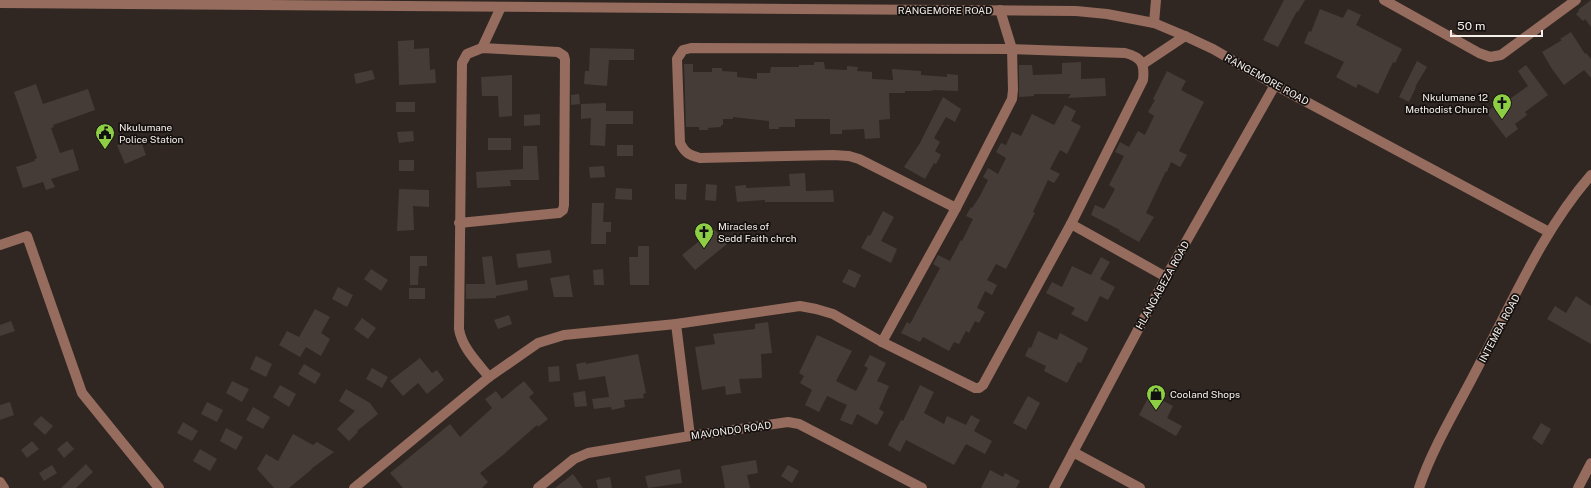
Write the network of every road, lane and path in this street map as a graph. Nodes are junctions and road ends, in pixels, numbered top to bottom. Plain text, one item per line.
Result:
1 (1156, 0) edge
2 (1384, 0) edge
3 (1576, 0) edge
4 (0, 3) edge
5 (540, 3) edge
6 (501, 7) junction
7 (1000, 10) junction
8 (1154, 23) junction
9 (1185, 36) junction
10 (482, 48) junction
11 (1012, 48) junction
12 (1143, 64) junction
13 (1275, 85) junction
14 (1591, 175) edge
15 (956, 208) junction
16 (459, 223) junction
17 (1071, 224) junction
18 (1549, 232) junction
19 (0, 245) edge
20 (1166, 277) junction
21 (676, 324) junction
22 (882, 342) junction
23 (489, 377) junction
24 (690, 436) junction
25 (1073, 452) junction
26 (1591, 463) edge
27 (0, 482) edge
28 (4, 488) edge
29 (159, 488) edge
30 (354, 488) edge
31 (538, 488) edge
32 (922, 488) edge
33 (1054, 488) edge
34 (1140, 488) edge
35 (1419, 488) edge
36 (1578, 488) edge

1 - 8 street
2 - 3 street
4 - 6 street, RANGEMORE ROAD
5 - 6 street, RANGEMORE ROAD
5 - 7 street, RANGEMORE ROAD
6 - 10 street
7 - 8 street, RANGEMORE ROAD
7 - 11 street
8 - 9 street, RANGEMORE ROAD
9 - 12 street
9 - 13 street, RANGEMORE ROAD
10 - 16 street
10 - 16 street
11 - 12 street
11 - 15 street
11 - 15 street
12 - 17 street
13 - 18 street, RANGEMORE ROAD
13 - 20 street, HLANGABEZA ROAD
14 - 18 street, INTEMBA ROAD
15 - 22 street
16 - 23 street
17 - 20 street
17 - 22 street
18 - 35 street, INTEMBA ROAD
19 - 29 street
20 - 25 street, HLANGABEZA ROAD
21 - 22 street
21 - 23 street
21 - 24 street
23 - 30 street
24 - 31 street, MAVONDO ROAD
24 - 32 street, MAVONDO ROAD
25 - 33 street, HLANGABEZA ROAD
25 - 34 street
26 - 36 street
27 - 28 street

